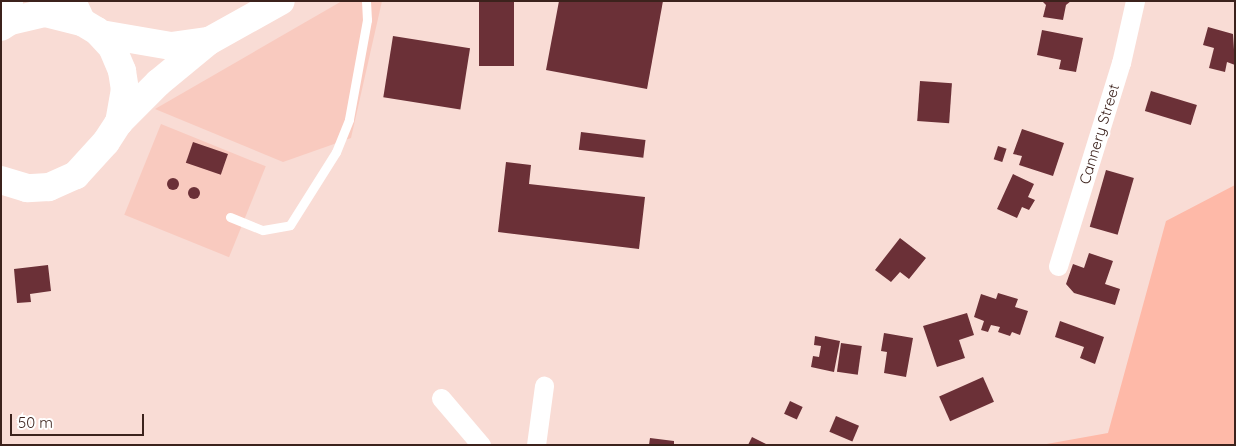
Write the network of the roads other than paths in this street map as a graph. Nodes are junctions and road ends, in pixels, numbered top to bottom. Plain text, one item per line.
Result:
1 (10, 1) edge
2 (281, 1) edge
3 (366, 1) edge
4 (1135, 1) edge
5 (85, 19) edge
6 (1, 21) edge
7 (1, 27) edge
8 (209, 40) junction
9 (119, 122) junction
10 (1, 180) edge
11 (14, 190) edge
12 (230, 217) dead end
13 (1058, 266) dead end
14 (544, 386) dead end
15 (441, 398) dead end
16 (481, 445) edge
17 (536, 445) edge

1 - 6 main road
2 - 8 main road
3 - 12 lane
4 - 13 street, Cannery Street
5 - 7 main road
5 - 8 main road
5 - 9 main road
8 - 9 main road
9 - 11 main road
10 - 11 main road
14 - 17 street
15 - 16 street

